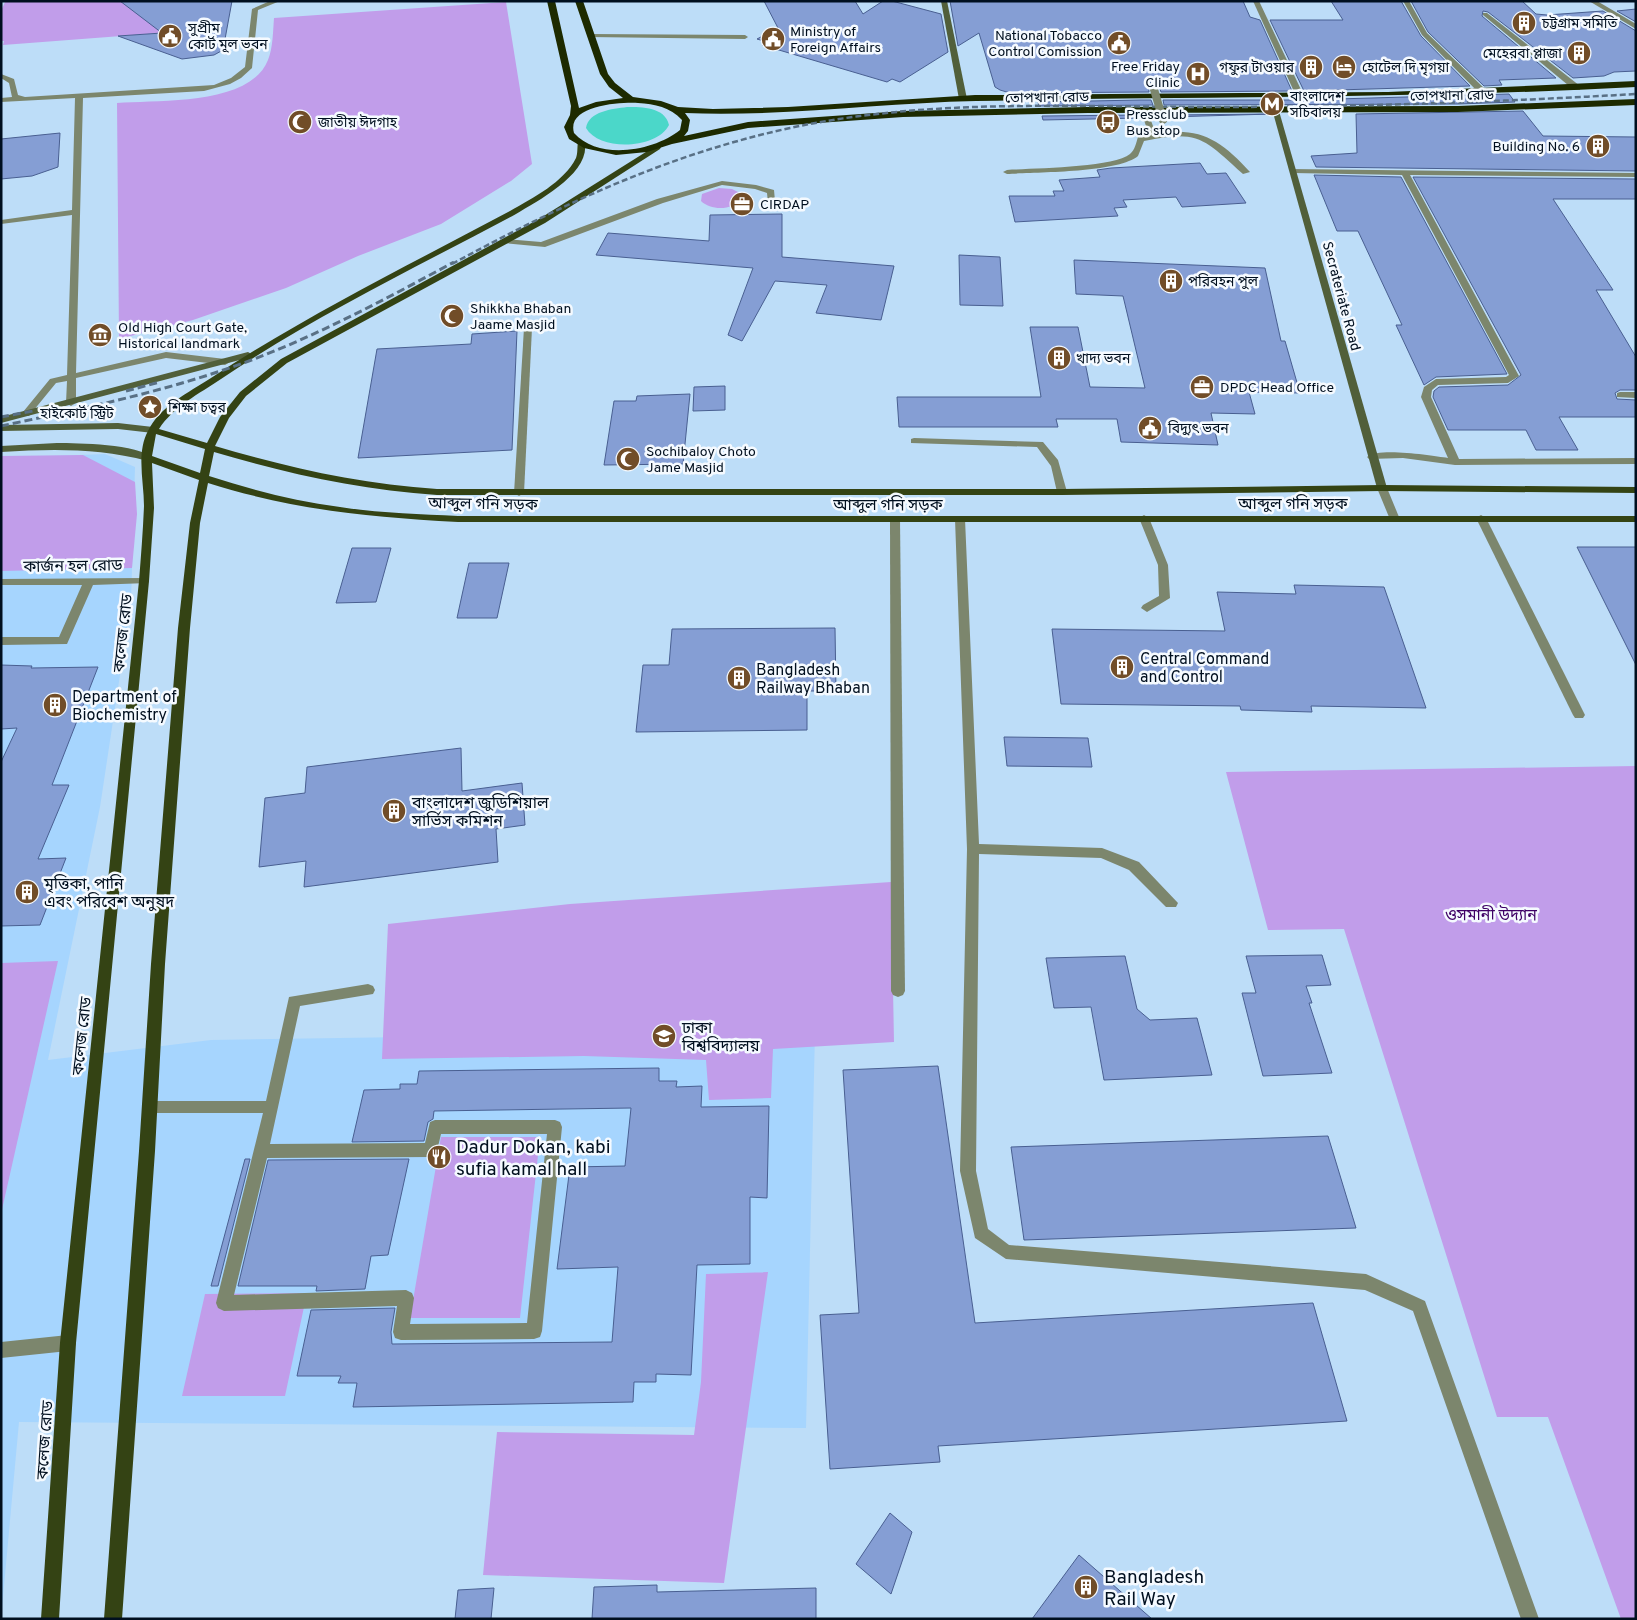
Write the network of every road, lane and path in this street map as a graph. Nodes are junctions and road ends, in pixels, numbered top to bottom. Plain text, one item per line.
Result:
1 (277, 1) edge
2 (551, 1) edge
3 (579, 1) edge
4 (944, 1) edge
5 (1256, 1) edge
6 (1406, 1) edge
7 (1592, 1) edge
8 (1485, 14) dead end
9 (1636, 28) edge
10 (591, 36) junction
11 (746, 37) dead end
12 (1, 76) edge
13 (1636, 84) edge
14 (1153, 86) dead end
15 (1577, 88) junction
16 (1482, 92) junction
17 (79, 96) junction
18 (1300, 96) junction
19 (1084, 97) junction
20 (25, 99) junction
21 (963, 99) junction
22 (1, 100) edge
23 (631, 100) junction
24 (1636, 102) edge
25 (676, 110) junction
26 (1088, 110) junction
27 (1143, 110) junction
28 (1275, 111) junction
29 (574, 116) junction
30 (1164, 120) dead end
31 (1153, 136) junction
32 (672, 141) junction
33 (581, 144) junction
34 (657, 147) junction
35 (1293, 171) junction
36 (1008, 172) dead end
37 (1246, 172) dead end
38 (1406, 174) junction
39 (1636, 175) edge
40 (771, 201) dead end
41 (76, 212) junction
42 (1, 222) edge
43 (504, 241) junction
44 (528, 328) dead end
45 (248, 355) junction
46 (225, 362) junction
47 (72, 376) junction
48 (1620, 395) dead end
49 (1636, 395) edge
50 (71, 403) junction
51 (26, 414) junction
52 (1, 420) edge
53 (1, 428) edge
54 (153, 430) junction
55 (914, 441) dead end
56 (210, 447) junction
57 (1, 448) edge
58 (1372, 457) junction
59 (148, 458) junction
60 (1636, 461) edge
61 (1455, 462) junction
62 (203, 478) junction
63 (1382, 488) junction
64 (1636, 490) edge
65 (1062, 492) junction
66 (519, 493) junction
67 (1394, 517) junction
68 (1144, 518) junction
69 (1481, 518) junction
70 (960, 519) junction
71 (1636, 519) edge
72 (895, 520) junction
73 (89, 581) junction
74 (144, 581) junction
75 (1, 582) edge
76 (1147, 608) dead end
77 (1, 641) edge
78 (1579, 715) dead end
79 (974, 848) junction
80 (1171, 903) dead end
81 (368, 990) dead end
82 (898, 991) dead end
83 (149, 1107) junction
84 (272, 1107) junction
85 (261, 1151) junction
86 (68, 1343) junction
87 (1, 1350) edge
88 (50, 1619) edge
89 (113, 1619) edge
90 (1530, 1619) edge

1 - 17 street
2 - 29 highway
3 - 10 highway
4 - 21 street
5 - 18 street
6 - 16 street, তোপখানা রোড
7 - 9 street
8 - 15 street
10 - 11 street
10 - 23 highway
12 - 20 street
13 - 15 highway, তোপখানা রোড
14 - 30 street, bridge
15 - 16 highway, তোপখানা রোড
16 - 18 highway, তোপখানা রোড
17 - 20 street
17 - 41 street
18 - 19 highway, তোপখানা রোড
19 - 21 highway, তোপখানা রোড
19 - 26 highway
20 - 22 street
21 - 25 highway, তোপখানা রোড
23 - 25 highway, তোপখানা রোড
23 - 29 highway, তোপখানা রোড
24 - 28 highway, তোপখানা রোড
25 - 32 highway
26 - 27 highway, তোপখানা রোড
26 - 32 highway, তোপখানা রোড
27 - 28 highway, তোপখানা রোড
27 - 31 street
28 - 35 street, Secrateriate Road
29 - 33 highway
31 - 36 street
31 - 37 street
32 - 34 highway, তোপখানা রোড
33 - 34 highway, তোপখানা রোড
33 - 45 main road
34 - 43 main road
35 - 38 street
35 - 58 street, Secrateriate Road
38 - 39 street
38 - 61 street
40 - 43 street
41 - 42 street
41 - 47 street
43 - 56 main road
44 - 66 street
45 - 46 street
45 - 54 main road
46 - 47 street
46 - 50 street
47 - 50 street
47 - 51 street
48 - 49 street
50 - 51 street
51 - 52 street
53 - 54 street, হাইকোর্ট স্ট্রিট
54 - 56 main road, আব্দুল গনি সড়ক
54 - 59 main road, কলেজ রোড
55 - 65 street
56 - 62 main road
56 - 66 main road, আব্দুল গনি সড়ক
57 - 59 street
58 - 61 street
58 - 63 street, Secrateriate Road
59 - 62 main road, আব্দুল গনি সড়ক
59 - 74 main road, কলেজ রোড
60 - 61 street
62 - 72 main road, আব্দুল গনি সড়ক
62 - 83 main road
63 - 64 main road, আব্দুল গনি সড়ক
63 - 65 main road, আব্দুল গনি সড়ক
63 - 67 street
65 - 66 main road, আব্দুল গনি সড়ক
67 - 68 main road, আব্দুল গনি সড়ক
67 - 69 main road, আব্দুল গনি সড়ক
68 - 70 main road, আব্দুল গনি সড়ক
68 - 76 street
69 - 71 main road, আব্দুল গনি সড়ক
69 - 78 street
70 - 72 main road, আব্দুল গনি সড়ক
70 - 79 street
72 - 82 street
73 - 74 street, কার্জন হল রোড
73 - 75 street, কার্জন হল রোড
73 - 77 street
74 - 86 main road, কলেজ রোড
79 - 80 street
79 - 90 street
81 - 84 street
83 - 84 street
83 - 89 main road
84 - 85 street
85 - 85 street
86 - 87 street
86 - 88 main road, কলেজ রোড

